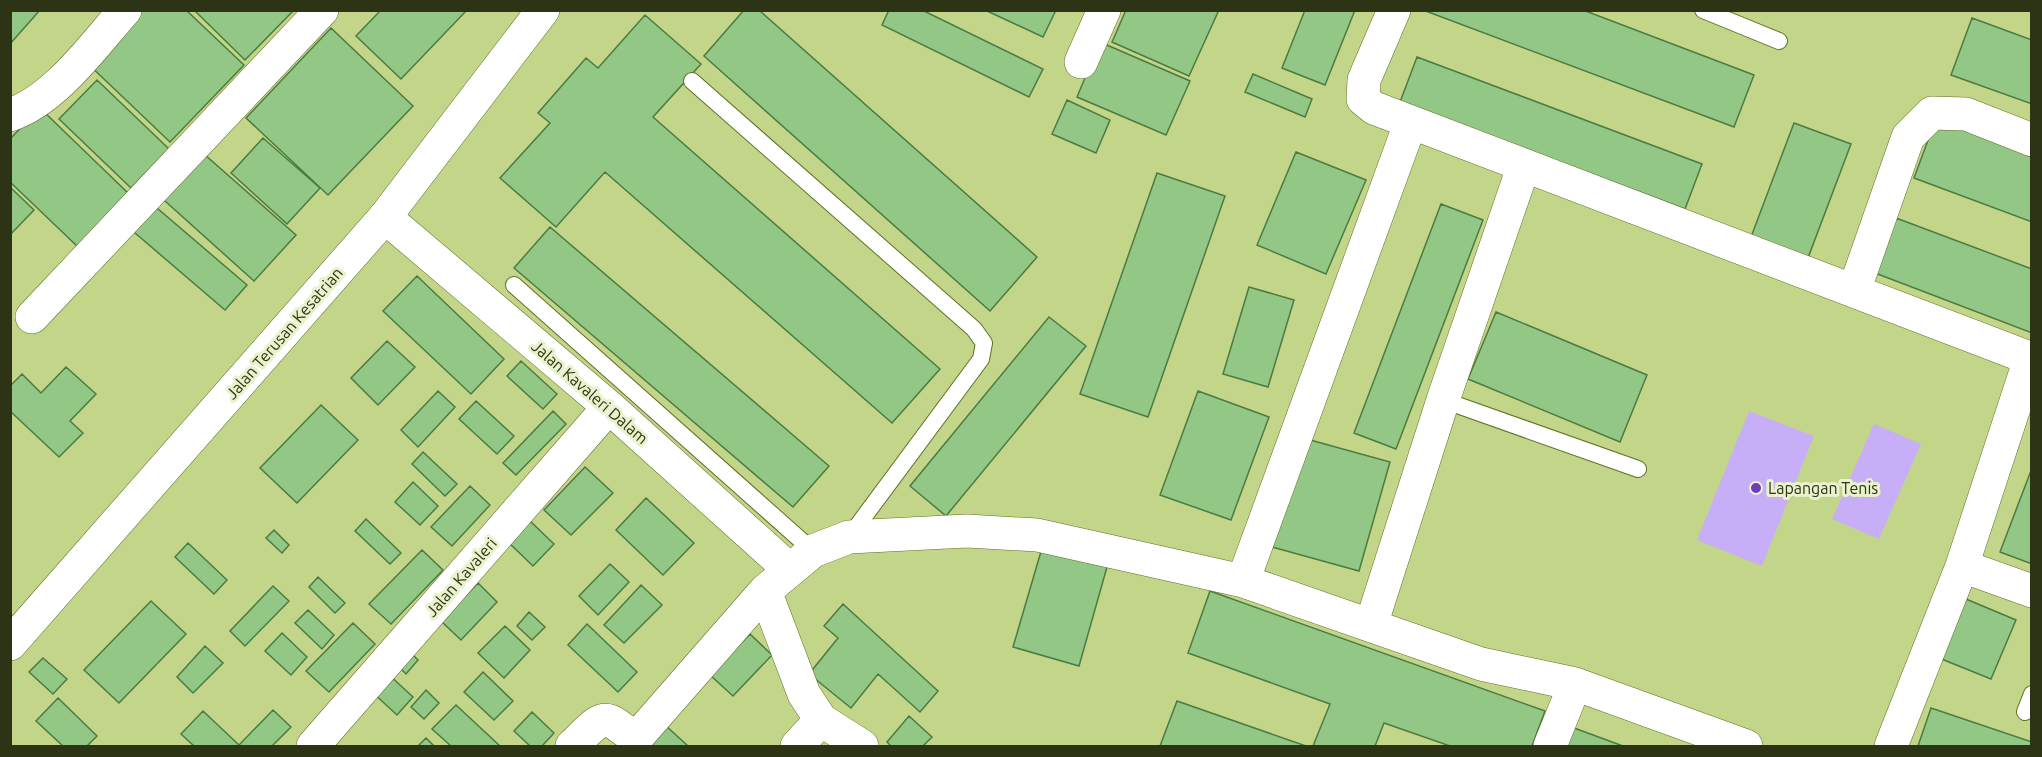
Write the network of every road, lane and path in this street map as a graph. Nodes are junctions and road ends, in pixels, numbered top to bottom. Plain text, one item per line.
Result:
1 (125, 10) edge
2 (322, 10) edge
3 (543, 10) edge
4 (1104, 10) edge
5 (1394, 10) edge
6 (1703, 10) edge
7 (1779, 41) dead end
8 (1081, 63) dead end
9 (692, 81) dead end
10 (10, 115) edge
11 (1410, 124) junction
12 (2031, 140) edge
13 (1524, 165) junction
14 (385, 217) junction
15 (514, 285) dead end
16 (1854, 291) junction
17 (32, 317) dead end
18 (2031, 359) edge
19 (1443, 400) junction
20 (609, 407) junction
21 (1638, 469) dead end
22 (849, 537) junction
23 (802, 561) junction
24 (1962, 566) junction
25 (1243, 581) junction
26 (765, 591) junction
27 (2031, 591) edge
28 (1371, 625) junction
29 (10, 644) edge
30 (1575, 684) junction
31 (2031, 694) edge
32 (2025, 712) dead end
33 (821, 720) junction
34 (313, 747) edge
35 (572, 747) edge
36 (797, 747) edge
37 (862, 747) edge
38 (1550, 747) edge
39 (1746, 747) edge
40 (1892, 747) edge

1 - 10 street
2 - 17 street
3 - 14 street, Jalan Terusan Kesatrian
4 - 8 street
5 - 11 street
6 - 7 lane
9 - 22 lane
11 - 13 street
11 - 25 street
12 - 16 street
13 - 16 street
13 - 19 street
14 - 20 street, Jalan Kavaleri Dalam
14 - 29 street, Jalan Terusan Kesatrian
15 - 23 lane
16 - 18 street
18 - 24 street
19 - 21 lane
19 - 28 street
20 - 23 street, Jalan Kavaleri Dalam
20 - 34 street, Jalan Kavaleri
22 - 23 street
22 - 25 street
23 - 26 street
24 - 27 street
24 - 40 street
25 - 28 street
26 - 33 street
26 - 35 street
28 - 30 street
30 - 38 street
30 - 39 street
31 - 32 lane
33 - 36 street
33 - 37 street

